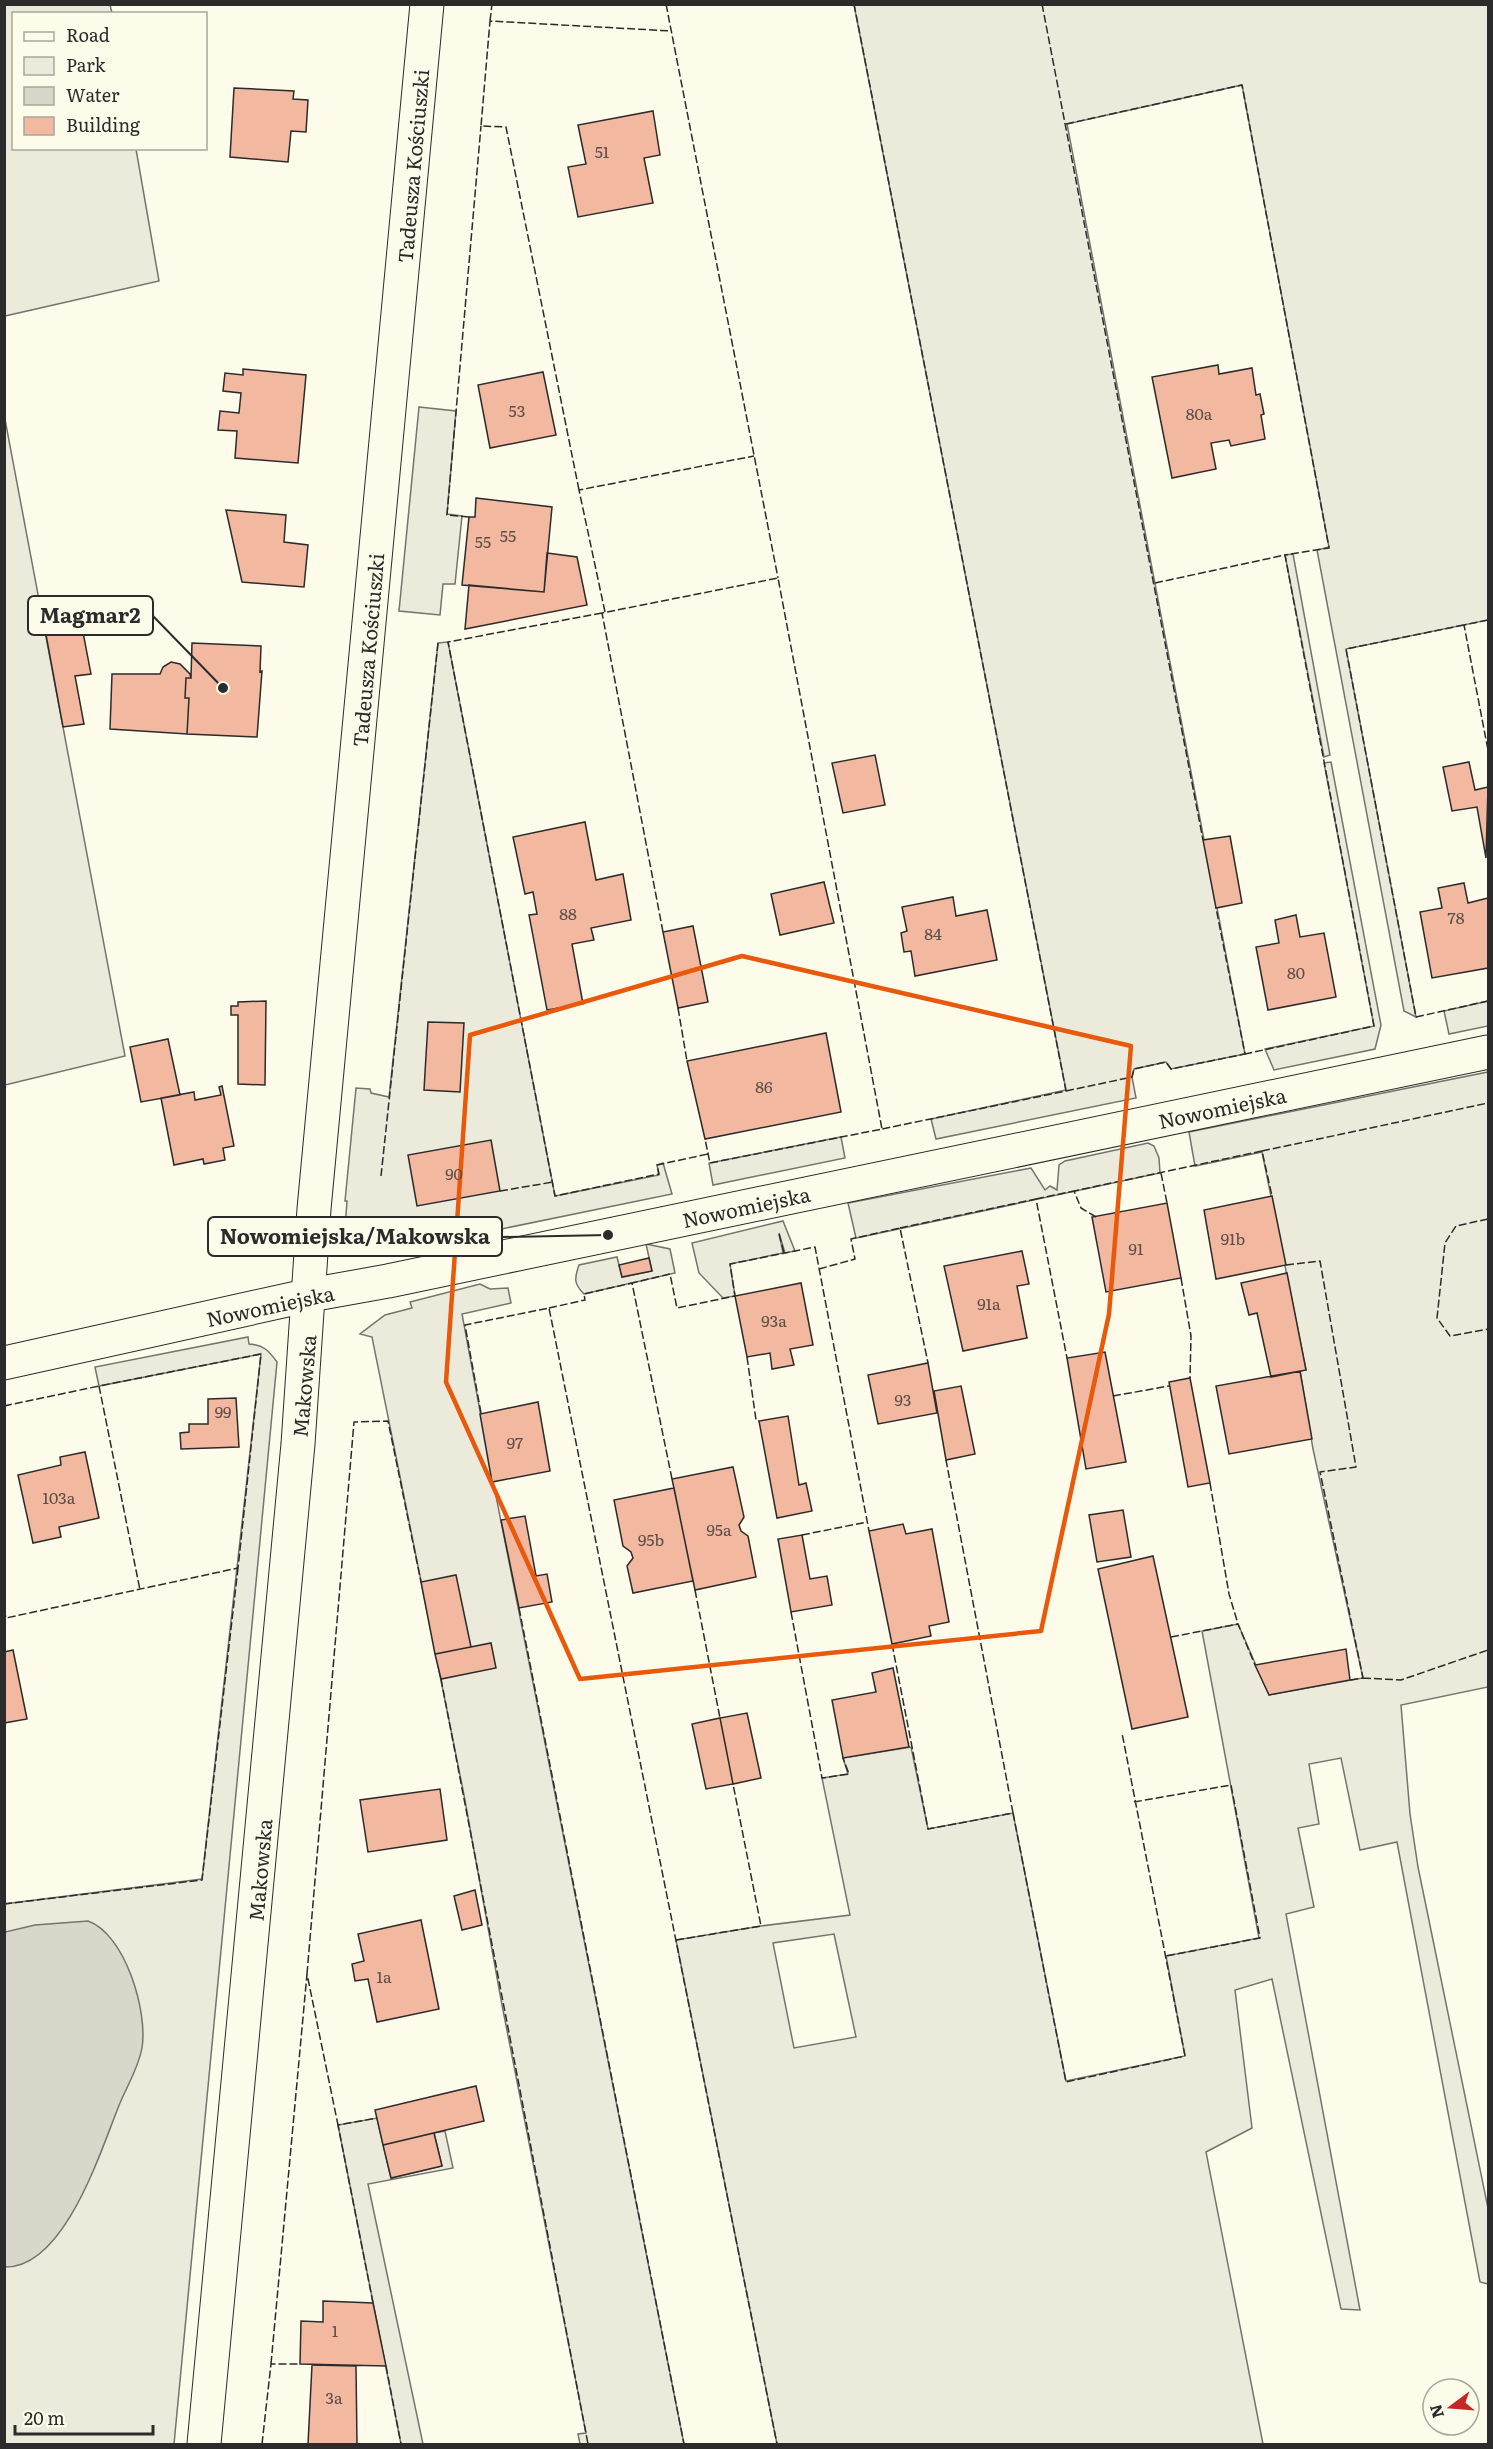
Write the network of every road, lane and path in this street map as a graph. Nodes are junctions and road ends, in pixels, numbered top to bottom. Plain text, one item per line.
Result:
1 (427, 4) edge
2 (1488, 1052) edge
3 (310, 1295) junction
4 (4, 1363) edge
5 (204, 2445) edge

1 - 3 street, Tadeusza Kościuszki
2 - 3 street, Nowomiejska
3 - 4 street, Nowomiejska
3 - 5 street, Makowska

